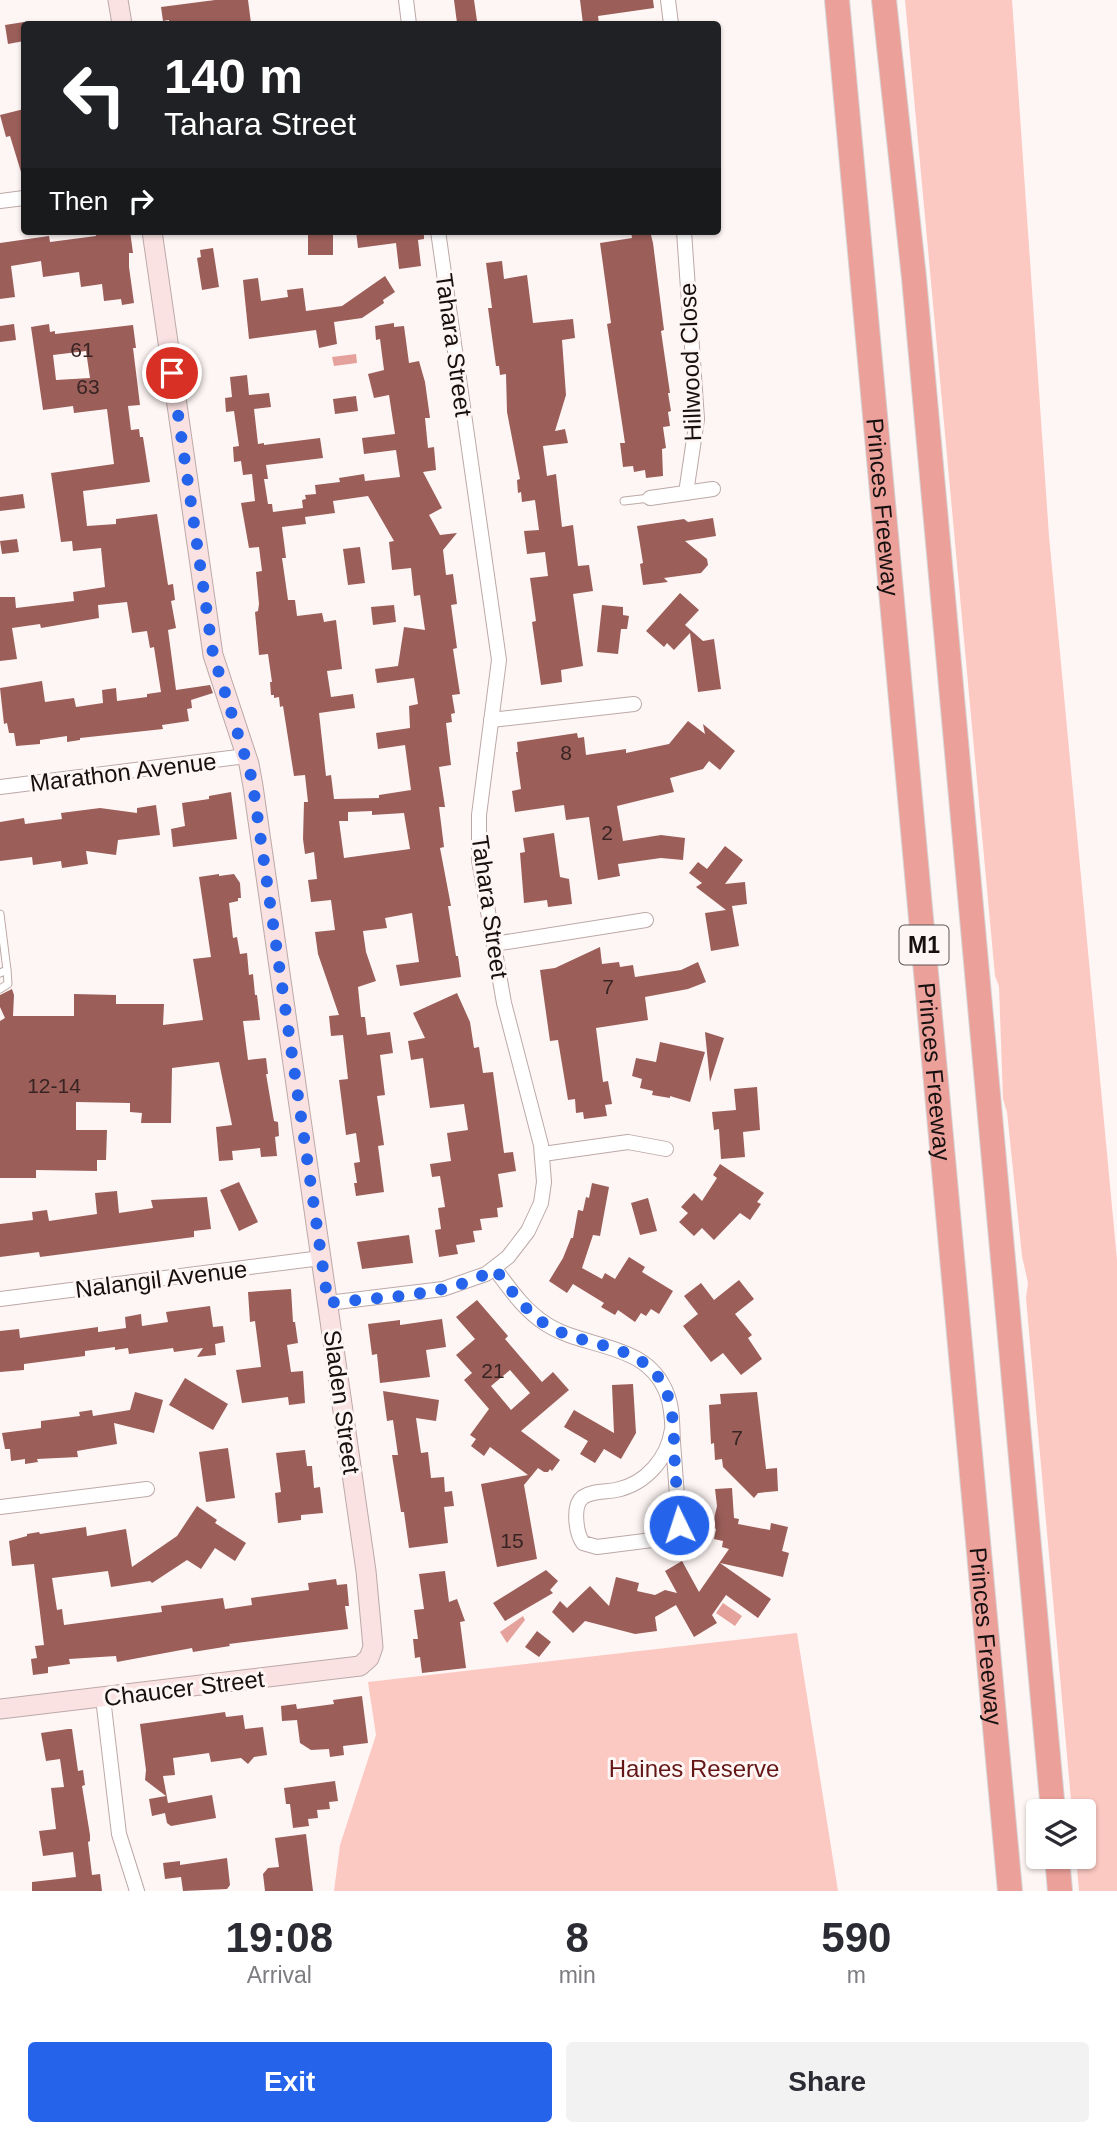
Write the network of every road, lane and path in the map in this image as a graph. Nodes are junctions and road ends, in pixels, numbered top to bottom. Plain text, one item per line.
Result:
1 (118, 0) edge
2 (406, 0) edge
3 (668, 0) edge
4 (837, 0) edge
5 (884, 0) edge
6 (122, 21) edge
7 (409, 21) edge
8 (671, 21) edge
9 (21, 198) edge
10 (0, 201) edge
11 (153, 235) edge
12 (439, 235) edge
13 (684, 235) edge
14 (713, 489) dead end
15 (686, 493) junction
16 (650, 498) joint
17 (624, 501) dead end
18 (634, 704) dead end
19 (491, 720) junction
20 (246, 756) junction
21 (0, 787) edge
22 (0, 914) edge
23 (646, 920) dead end
24 (494, 944) junction
25 (4, 972) edge
26 (0, 989) edge
27 (666, 1149) dead end
28 (543, 1154) junction
29 (321, 1258) junction
30 (495, 1269) junction
31 (0, 1299) edge
32 (328, 1303) junction
33 (672, 1429) junction
34 (147, 1489) dead end
35 (0, 1507) edge
36 (367, 1662) joint
37 (103, 1698) junction
38 (0, 1709) edge
39 (1052, 1799) edge
40 (1058, 1869) edge
41 (136, 1891) edge
42 (1010, 1891) edge
43 (1060, 1891) edge

1 - 6 street
2 - 7 street
3 - 8 street
4 - 42 highway, Princes Freeway / M1
5 - 39 highway, Princes Freeway / M1
9 - 10 street
11 - 20 street, Sladen Street
12 - 19 street, Tahara Street
13 - 15 street, Hillwood Close
14 - 15 street
15 - 16 street
16 - 17 lane
18 - 19 street
19 - 24 street, Tahara Street
20 - 21 street, Marathon Avenue
20 - 29 street, Sladen Street
22 - 25 lane
23 - 24 street
24 - 28 street, Tahara Street
25 - 26 lane
27 - 28 street
28 - 30 street, Tahara Street
29 - 31 street, Nalangil Avenue
29 - 32 street, Sladen Street
30 - 32 street, Tahara Street
30 - 33 street
32 - 36 street, Sladen Street
33 - 33 street
34 - 35 street
36 - 37 street, Chaucer Street
37 - 38 street, Chaucer Street
37 - 41 street
40 - 43 highway

